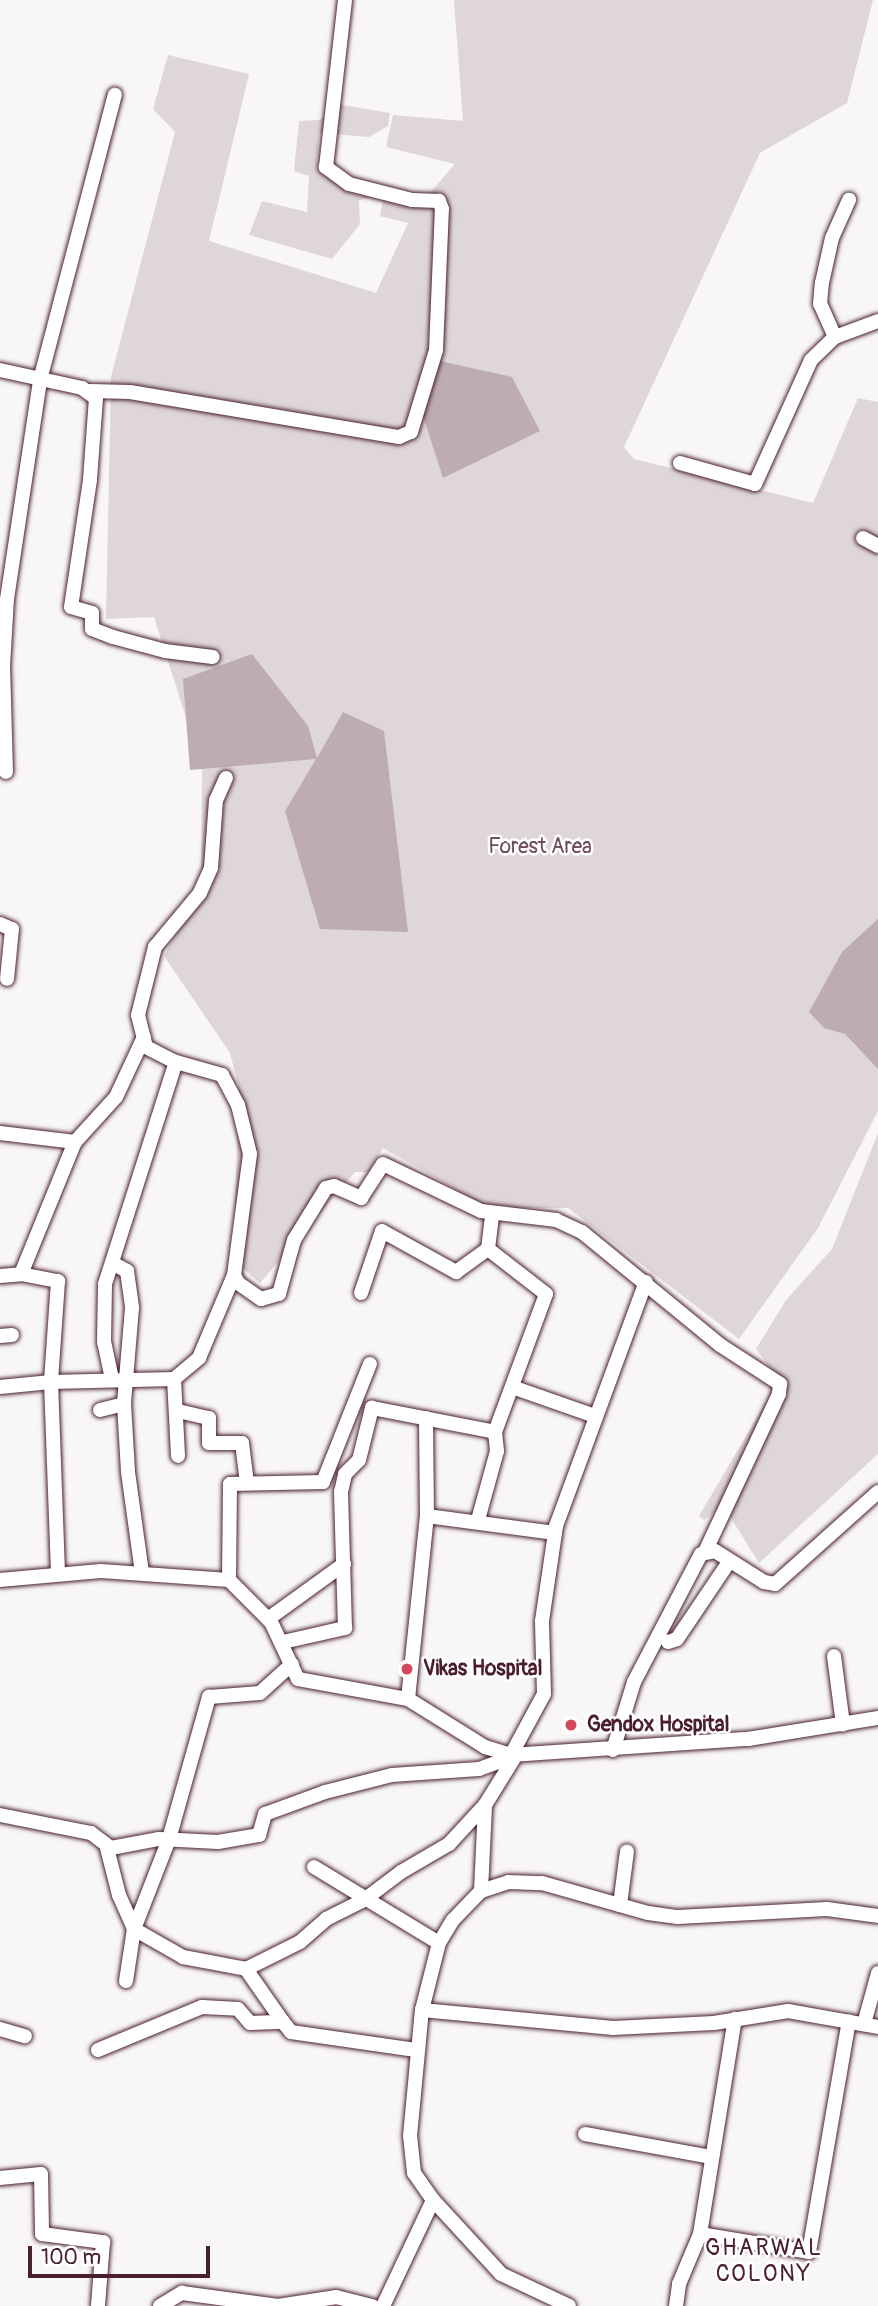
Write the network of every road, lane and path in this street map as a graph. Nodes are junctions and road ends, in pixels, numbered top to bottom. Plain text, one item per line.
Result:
1 (345, 0) edge
2 (115, 95) dead end
3 (849, 200) dead end
4 (878, 321) edge
5 (835, 337) junction
6 (0, 370) edge
7 (40, 380) junction
8 (90, 391) junction
9 (680, 463) dead end
10 (863, 538) dead end
11 (878, 546) edge
12 (214, 657) dead end
13 (6, 772) dead end
14 (226, 778) dead end
15 (0, 924) edge
16 (7, 979) dead end
17 (144, 1037) junction
18 (176, 1062) junction
19 (0, 1133) edge
20 (75, 1142) junction
21 (492, 1214) junction
22 (488, 1249) junction
23 (112, 1264) junction
24 (21, 1274) junction
25 (234, 1275) junction
26 (0, 1276) edge
27 (646, 1282) junction
28 (361, 1293) dead end
29 (370, 1364) dead end
30 (119, 1379) junction
31 (174, 1379) junction
32 (51, 1382) junction
33 (0, 1387) edge
34 (512, 1387) junction
35 (124, 1404) junction
36 (100, 1410) dead end
37 (178, 1411) junction
38 (595, 1416) junction
39 (426, 1418) junction
40 (495, 1432) junction
41 (178, 1456) dead end
42 (247, 1483) junction
43 (878, 1492) edge
44 (427, 1516) junction
45 (478, 1520) junction
46 (555, 1533) junction
47 (706, 1550) junction
48 (729, 1562) junction
49 (344, 1564) junction
50 (58, 1573) junction
51 (142, 1573) junction
52 (0, 1580) edge
53 (229, 1580) junction
54 (268, 1619) junction
55 (283, 1642) junction
56 (668, 1642) dead end
57 (834, 1656) dead end
58 (292, 1664) junction
59 (408, 1699) junction
60 (878, 1718) edge
61 (843, 1724) junction
62 (613, 1750) junction
63 (514, 1755) junction
64 (485, 1805) junction
65 (0, 1815) edge
66 (169, 1839) junction
67 (107, 1848) junction
68 (627, 1851) dead end
69 (314, 1867) dead end
70 (481, 1891) junction
71 (364, 1900) junction
72 (621, 1905) junction
73 (878, 1916) edge
74 (134, 1929) junction
75 (439, 1943) junction
76 (246, 1969) junction
77 (878, 1973) edge
78 (126, 1981) dead end
79 (422, 2010) junction
80 (735, 2019) junction
81 (283, 2022) junction
82 (864, 2024) edge
83 (0, 2029) edge
84 (25, 2036) dead end
85 (98, 2050) dead end
86 (416, 2050) junction
87 (585, 2134) dead end
88 (712, 2157) junction
89 (0, 2178) edge
90 (433, 2200) junction
91 (701, 2234) junction
92 (98, 2306) edge
93 (160, 2306) edge
94 (373, 2306) edge
95 (383, 2306) edge
96 (569, 2306) edge
97 (676, 2306) edge

1 - 8 street
2 - 7 street
3 - 5 street
4 - 5 street
5 - 9 street
6 - 7 street
7 - 8 street
7 - 13 street
8 - 12 street
10 - 11 street
14 - 17 street
15 - 16 street
17 - 18 street
17 - 20 street
18 - 23 street
18 - 25 street
19 - 20 street
20 - 24 street
21 - 22 street
21 - 25 street
21 - 27 street
22 - 28 street
22 - 34 street
23 - 30 street
23 - 30 street
24 - 26 street
24 - 32 street
25 - 31 street
27 - 38 street
27 - 47 street
29 - 42 street
30 - 31 street
30 - 32 street
30 - 35 street
31 - 37 street
32 - 33 street
32 - 50 street
34 - 38 street
34 - 40 street
35 - 36 street
35 - 51 street
37 - 41 street
37 - 42 street
38 - 46 street
39 - 40 street
39 - 44 street
39 - 49 street
40 - 45 street
42 - 53 street
43 - 48 street
44 - 45 street
44 - 59 street
45 - 46 street
46 - 63 street
47 - 48 street
47 - 62 street
48 - 56 street
49 - 54 street
49 - 55 street
50 - 51 street
50 - 52 street
51 - 53 street
53 - 54 street
54 - 55 street
55 - 58 street
57 - 61 street
58 - 59 street
58 - 66 street
59 - 63 street
60 - 61 street
61 - 62 street
62 - 63 street
63 - 64 street
63 - 66 street
64 - 70 street
64 - 71 street
65 - 67 street
66 - 67 street
66 - 74 street
67 - 74 street
68 - 72 street
69 - 71 street
70 - 72 street
70 - 75 street
71 - 75 street
71 - 76 street
72 - 73 street
74 - 76 street
74 - 78 street
75 - 79 street
76 - 81 street
77 - 82 street
79 - 80 street
79 - 86 street
80 - 82 street
80 - 88 street
81 - 85 street
81 - 86 street
82 - 91 street
83 - 84 street
86 - 90 street
87 - 88 street
88 - 91 street
89 - 92 street
90 - 95 street
90 - 96 street
91 - 97 street
93 - 94 street

